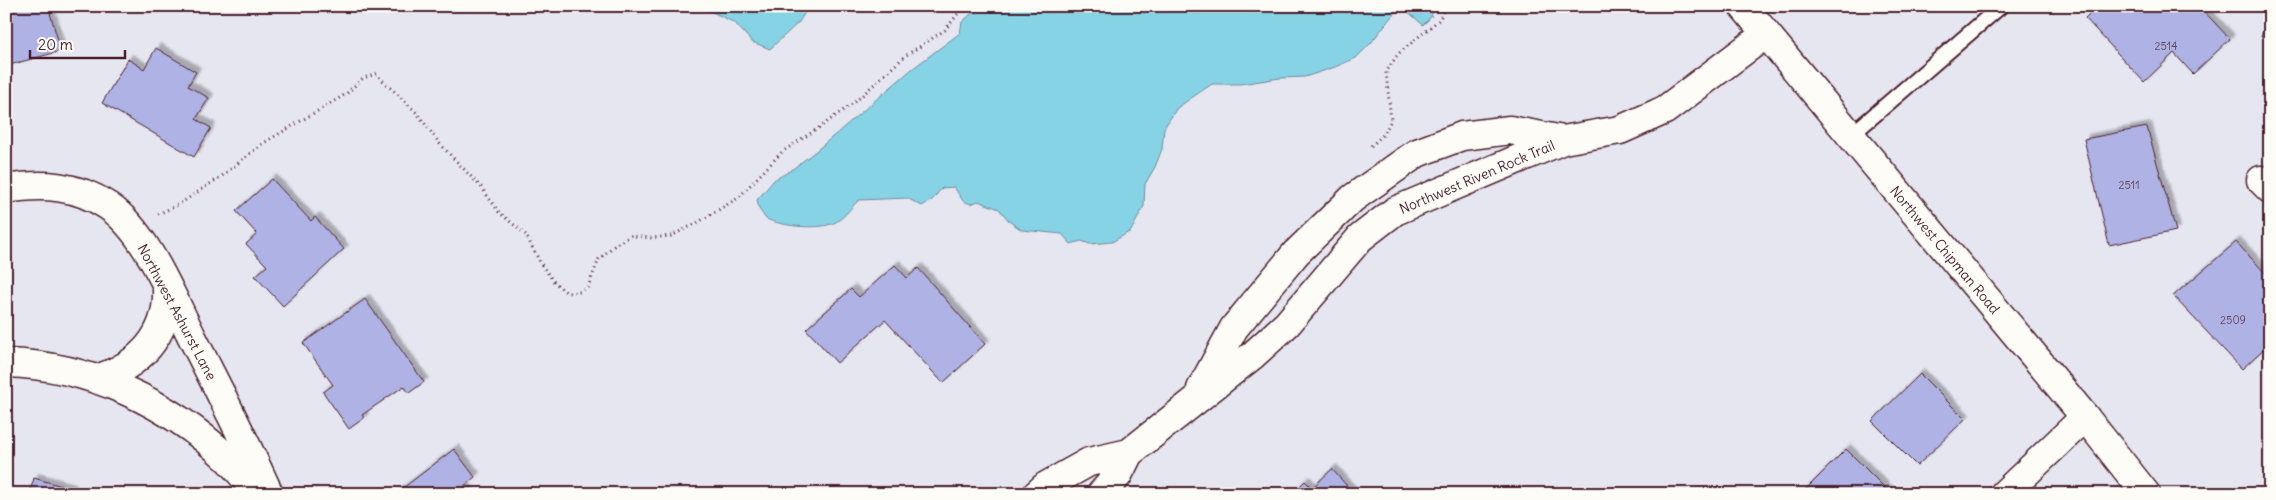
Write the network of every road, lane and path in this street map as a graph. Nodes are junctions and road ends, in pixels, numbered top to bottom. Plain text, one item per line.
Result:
1 (964, 6) edge
2 (1447, 6) edge
3 (1743, 6) edge
4 (2001, 6) edge
5 (1766, 34) junction
6 (1850, 136) junction
7 (1563, 140) junction
8 (1369, 148) dead end
9 (6, 189) edge
10 (130, 226) junction
11 (168, 289) junction
12 (6, 363) edge
13 (96, 379) junction
14 (1196, 398) junction
15 (2085, 417) junction
16 (1129, 453) junction
17 (258, 494) edge
18 (269, 494) edge
19 (1036, 494) edge
20 (1101, 494) edge
21 (2004, 494) edge
22 (2146, 494) edge

1 - 10 path
2 - 8 path
3 - 5 street, Northwest Chipman Road
4 - 6 lane
5 - 6 street, Northwest Chipman Road
5 - 7 street, Northwest Riven Rock Trail
6 - 15 street, Northwest Chipman Road
7 - 14 street, Northwest Riven Rock Trail
7 - 14 street, Northwest Riven Rock Trail
9 - 10 street, Northwest Ashurst Lane
10 - 11 street, Northwest Ashurst Lane
11 - 13 street
11 - 18 street, Northwest Ashurst Lane
12 - 13 street
13 - 17 street
14 - 16 street, Northwest Riven Rock Trail
15 - 21 street
15 - 22 street, Northwest Chipman Road
16 - 19 street, Northwest Riven Rock Trail
16 - 20 street, Northwest Riven Rock Trail

